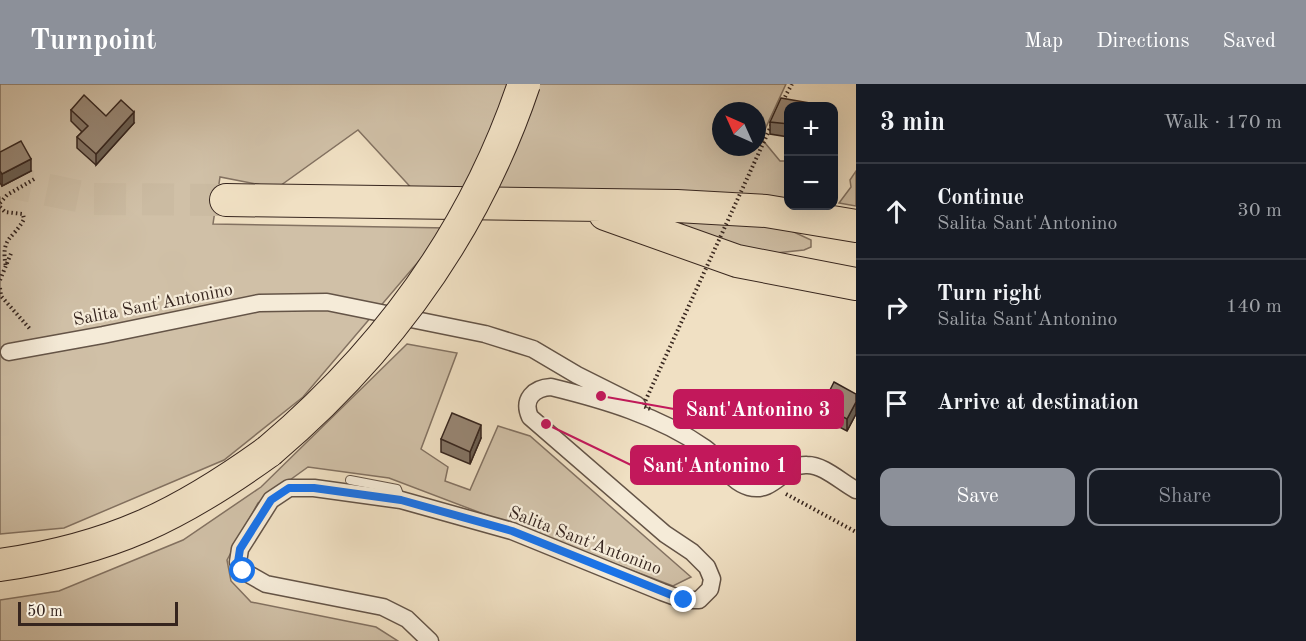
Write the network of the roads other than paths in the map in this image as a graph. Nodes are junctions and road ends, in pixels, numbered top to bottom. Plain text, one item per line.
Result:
1 (524, 84) edge
2 (226, 200) tunnel mouth
3 (578, 206) junction
4 (856, 226) edge
5 (856, 284) edge
6 (9, 352) dead end
7 (643, 411) junction
8 (350, 480) dead end
9 (856, 490) edge
10 (401, 500) junction
11 (0, 565) edge
12 (430, 641) edge

1 - 11 highway, bridge
2 - 3 highway
3 - 4 highway
3 - 5 highway
6 - 7 street, Salita Sant'Antonino
7 - 9 street, Salita Sant'Antonino
7 - 10 street, Salita Sant'Antonino
8 - 10 lane
10 - 12 street, Salita Sant'Antonino

